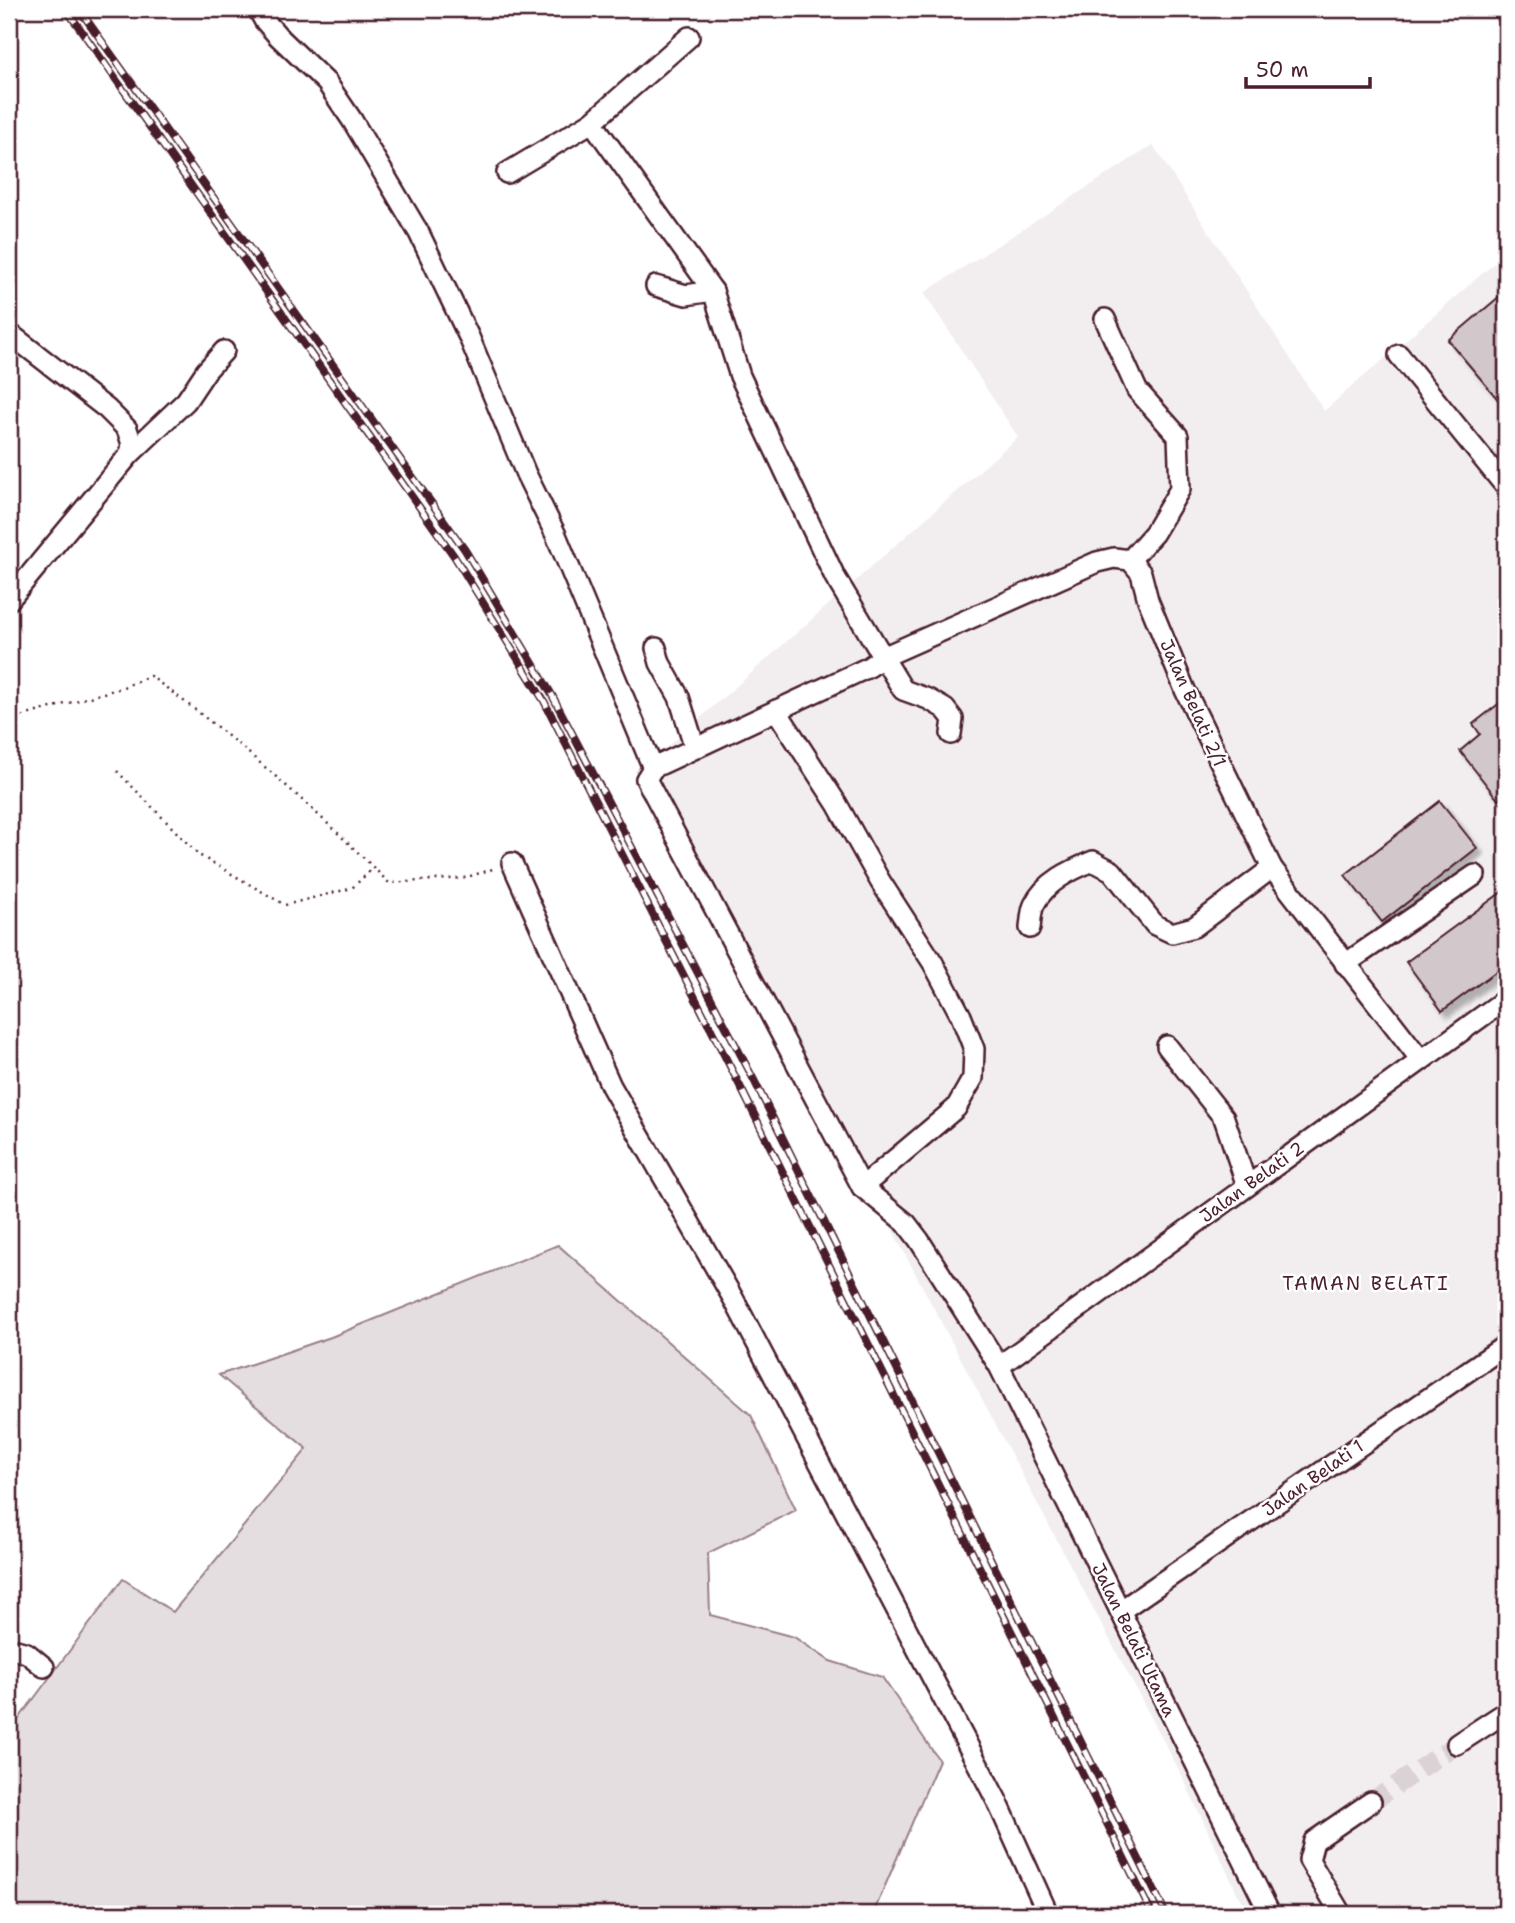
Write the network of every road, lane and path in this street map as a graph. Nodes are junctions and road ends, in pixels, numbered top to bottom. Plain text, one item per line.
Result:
1 (257, 9) edge
2 (689, 37) dead end
3 (592, 122) junction
4 (507, 173) dead end
5 (656, 286) dead end
6 (713, 291) junction
7 (1105, 319) dead end
8 (9, 333) edge
9 (224, 351) dead end
10 (1399, 355) dead end
11 (130, 454) junction
12 (1506, 487) edge
13 (1130, 560) junction
14 (9, 600) edge
15 (656, 648) dead end
16 (883, 657) junction
17 (776, 710) junction
18 (9, 720) edge
19 (951, 734) dead end
20 (695, 748) junction
21 (653, 768) junction
22 (117, 771) dead end
23 (512, 863) joint
24 (373, 867) junction
25 (1272, 868) junction
26 (1475, 875) dead end
27 (1030, 928) dead end
28 (1345, 964) junction
29 (1506, 999) edge
30 (1167, 1046) dead end
31 (1421, 1060) junction
32 (1247, 1186) junction
33 (862, 1187) junction
34 (1506, 1345) edge
35 (999, 1366) junction
36 (1120, 1611) junction
37 (9, 1648) edge
38 (44, 1667) dead end
39 (1506, 1712) edge
40 (1457, 1744) tunnel mouth
41 (1371, 1802) tunnel mouth
42 (1048, 1914) edge
43 (1270, 1914) edge
44 (1340, 1914) edge

1 - 21 street
2 - 3 street
3 - 4 street
3 - 6 street
5 - 6 street
6 - 16 street
7 - 13 street
8 - 11 street
9 - 11 street
10 - 12 street
11 - 14 street
13 - 16 street
13 - 25 street, Jalan Belati 2/1
15 - 20 street
16 - 17 street
16 - 19 street
17 - 20 street
17 - 33 street
18 - 24 path
20 - 21 street
21 - 33 street
22 - 24 path
23 - 24 path
23 - 42 street
25 - 27 street
25 - 28 street, Jalan Belati 2/1
26 - 28 street
28 - 31 street, Jalan Belati 2/1
29 - 31 street, Jalan Belati 2
30 - 32 street
31 - 32 street, Jalan Belati 2
32 - 35 street, Jalan Belati 2
33 - 35 street, Jalan Belati Utama
34 - 36 street, Jalan Belati 1
35 - 36 street, Jalan Belati Utama
36 - 43 street, Jalan Belati Utama
37 - 38 street
39 - 40 street
41 - 44 street

